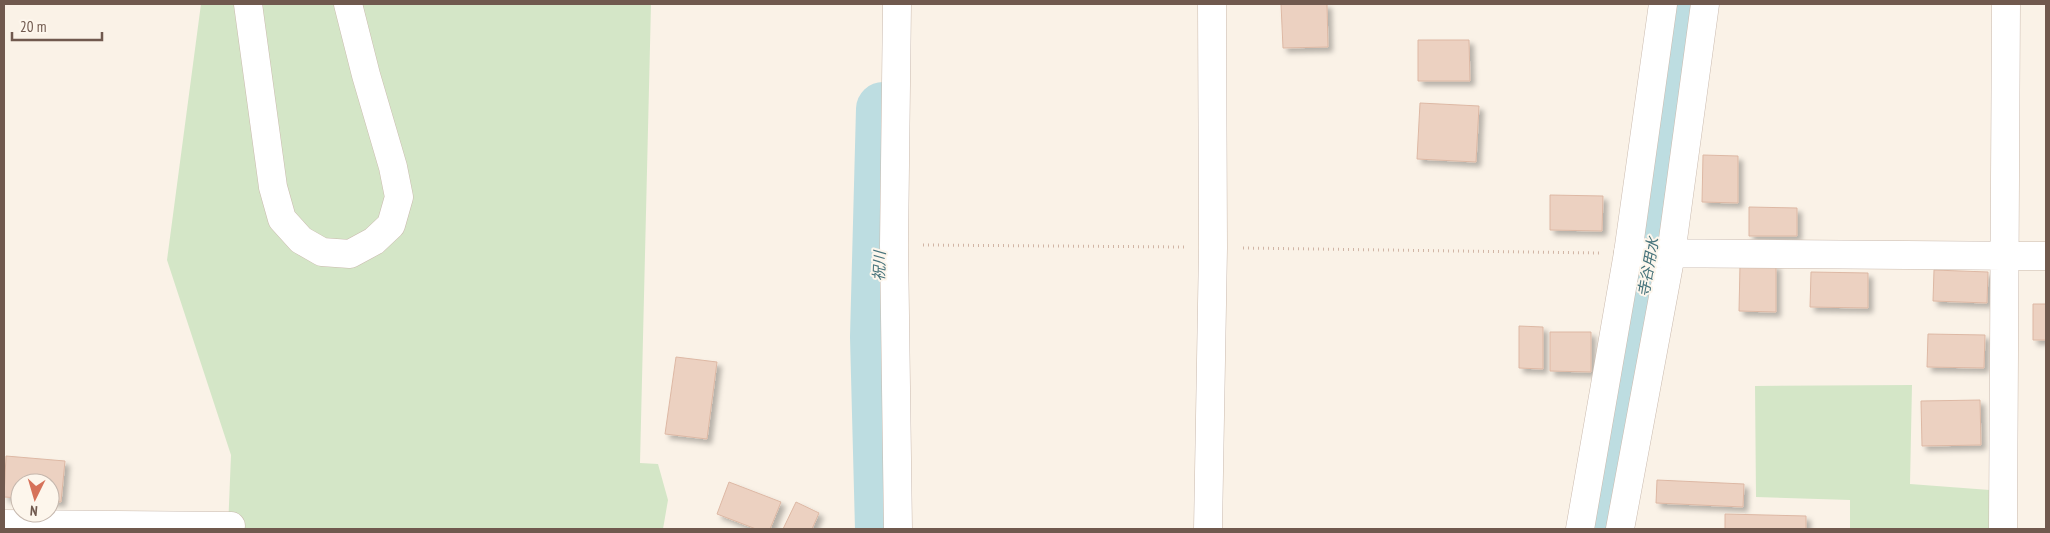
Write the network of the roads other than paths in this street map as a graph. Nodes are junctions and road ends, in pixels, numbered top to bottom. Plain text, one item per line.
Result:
1 (248, 4) edge
2 (348, 4) edge
3 (897, 4) edge
4 (1212, 4) edge
5 (1663, 4) edge
6 (1705, 4) edge
7 (2006, 4) edge
8 (1630, 253) junction
9 (1670, 254) junction
10 (2005, 256) junction
11 (2046, 256) edge
12 (4, 524) edge
13 (231, 526) dead end
14 (898, 529) edge
15 (1208, 529) edge
16 (1580, 529) edge
17 (1620, 529) edge
18 (2003, 529) edge

1 - 2 street
3 - 14 street
4 - 15 street
5 - 8 street
6 - 9 street
7 - 10 street
8 - 9 street
8 - 16 street
9 - 10 street
9 - 17 street
10 - 11 street
10 - 18 street
12 - 13 street

